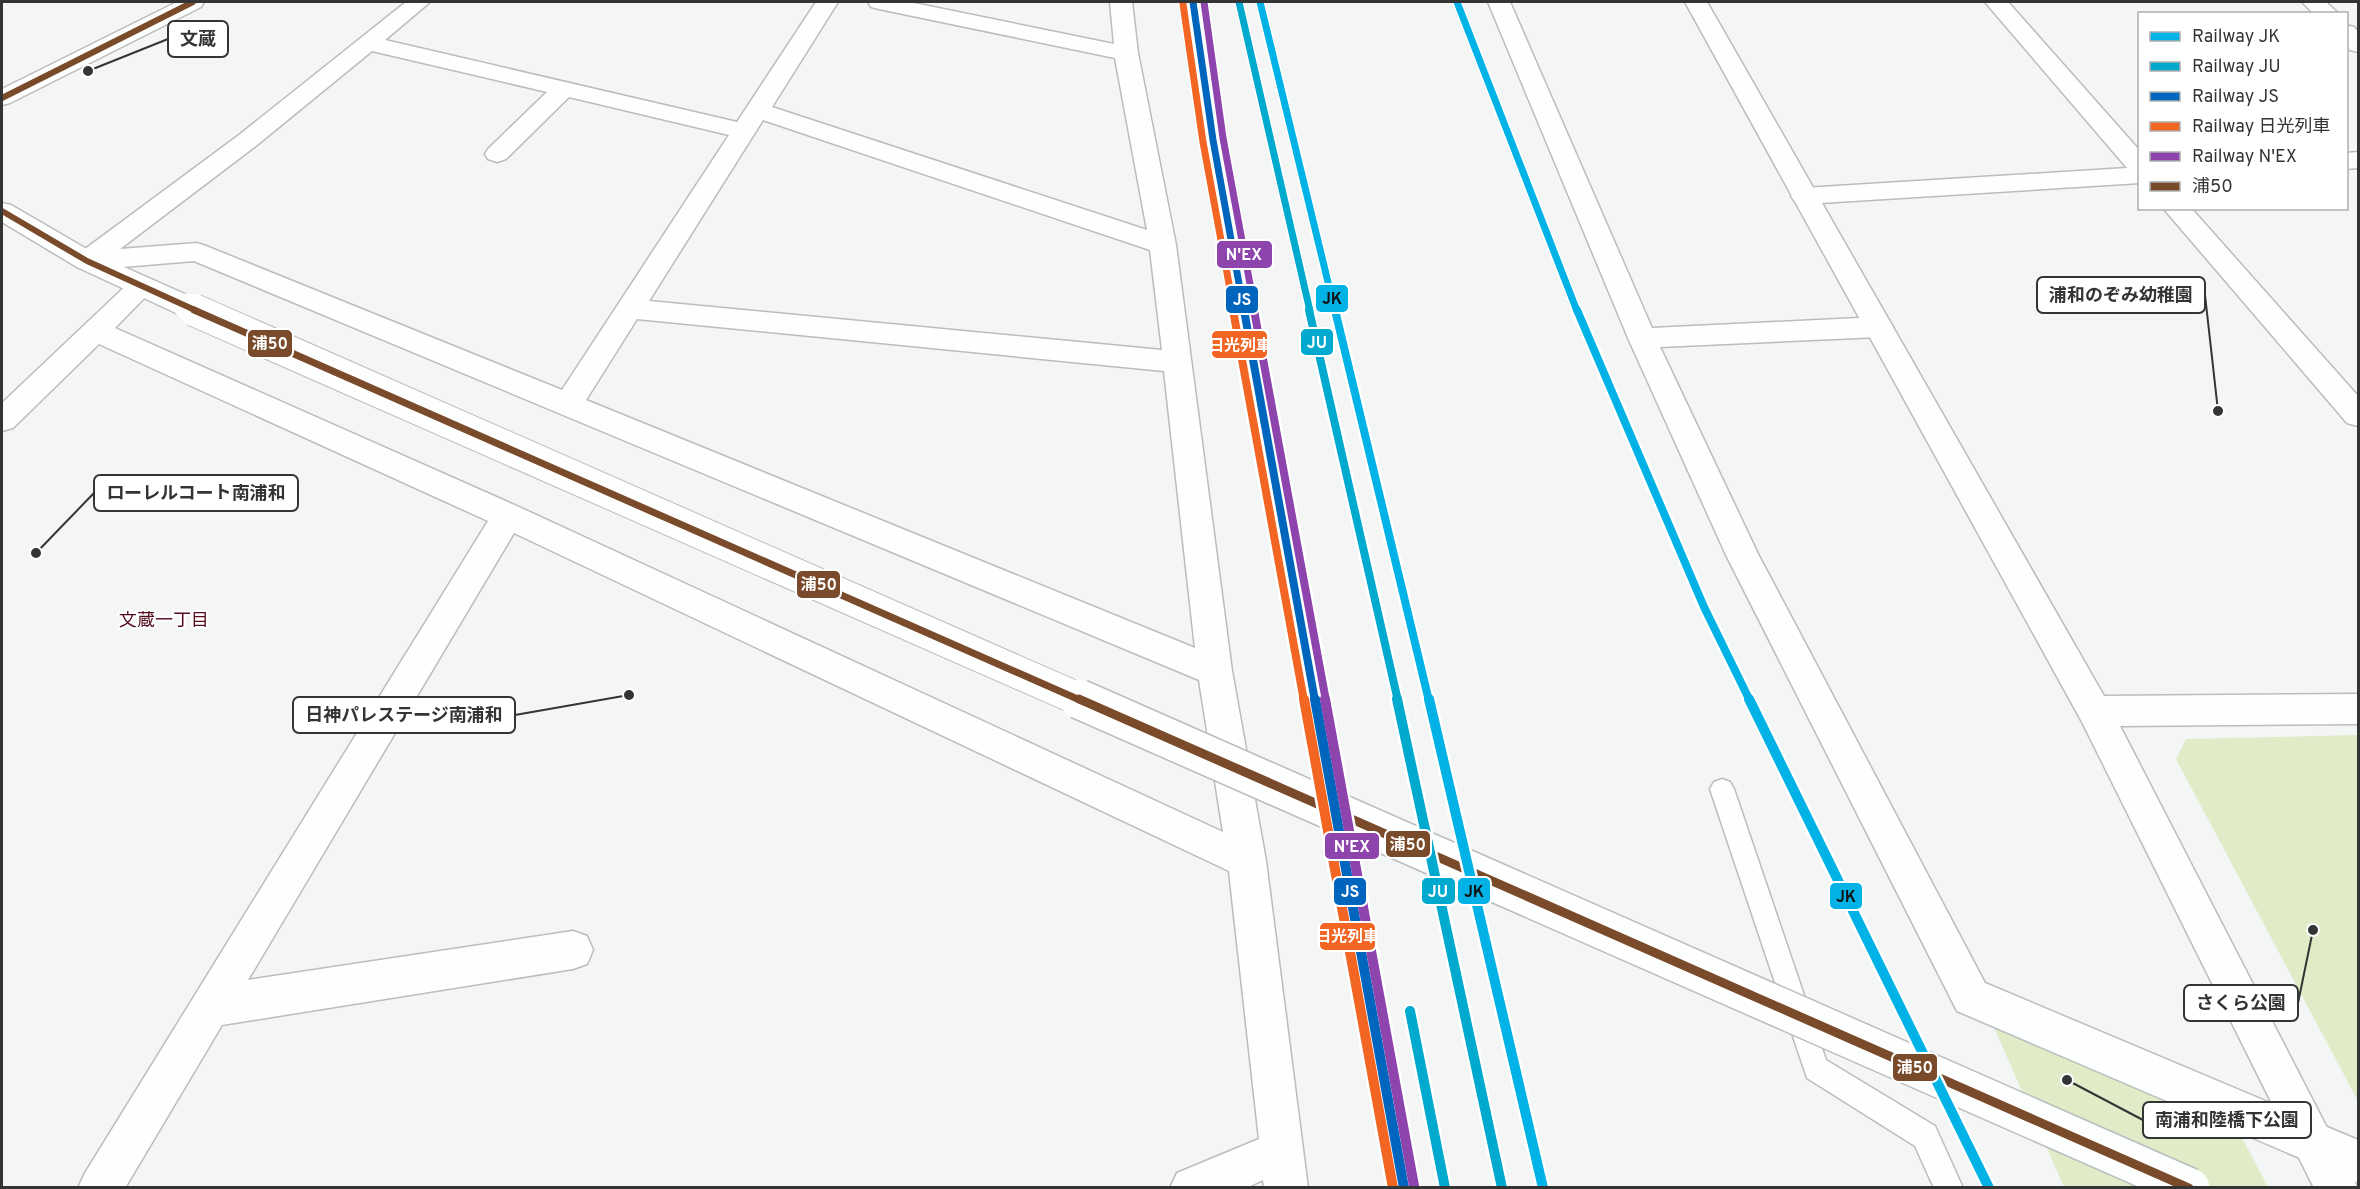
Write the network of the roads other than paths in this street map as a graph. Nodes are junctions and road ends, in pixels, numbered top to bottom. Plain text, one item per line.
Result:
1 (193, 2) edge
2 (419, 2) edge
3 (827, 2) edge
4 (879, 2) edge
5 (1121, 2) edge
6 (1499, 2) edge
7 (1696, 2) edge
8 (1996, 2) edge
9 (2313, 2) edge
10 (2326, 12) edge
11 (367, 43) junction
12 (1126, 53) junction
13 (564, 89) junction
14 (2, 98) edge
15 (750, 120) junction
16 (497, 154) dead end
17 (2138, 166) edge
18 (2138, 175) edge
19 (1804, 196) junction
20 (2178, 210) edge
21 (2, 211) edge
22 (1163, 245) junction
23 (87, 261) junction
24 (142, 286) junction
25 (629, 309) junction
26 (1879, 327) junction
27 (95, 331) junction
28 (1642, 338) junction
29 (1178, 362) junction
30 (568, 405) junction
31 (2358, 416) edge
32 (2, 420) edge
33 (508, 516) junction
34 (1215, 671) junction
35 (2358, 710) edge
36 (2094, 711) junction
37 (1722, 789) dead end
38 (1247, 861) junction
39 (573, 950) dead end
40 (212, 1006) junction
41 (2313, 1143) junction
42 (2358, 1162) edge
43 (1284, 1169) edge
44 (100, 1188) edge
45 (1192, 1188) edge
46 (1948, 1188) edge
47 (2190, 1188) edge
48 (2337, 1188) edge

1 - 14 street
2 - 11 street
3 - 15 street
4 - 12 street
5 - 12 street
6 - 28 street
7 - 19 street
8 - 17 street
9 - 10 street
11 - 13 street
11 - 23 street
12 - 22 street
13 - 15 street
13 - 16 street
15 - 22 street
15 - 25 street
18 - 19 street
19 - 26 street
20 - 31 street
21 - 23 street
22 - 29 street
23 - 24 street
23 - 30 street
24 - 27 street
24 - 47 street, bridge
25 - 29 street
25 - 30 street
26 - 28 street
26 - 36 street
27 - 32 street
27 - 33 street
28 - 41 street
29 - 34 street
30 - 34 street
33 - 38 street
33 - 40 street
34 - 38 street
35 - 36 street
36 - 41 street
37 - 46 lane
38 - 43 street
39 - 40 street
40 - 44 street
41 - 42 street
41 - 48 street
43 - 45 street

